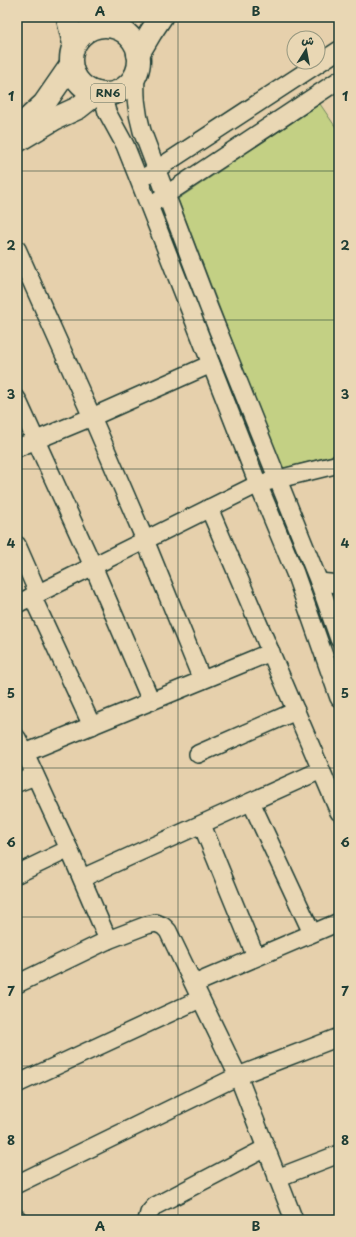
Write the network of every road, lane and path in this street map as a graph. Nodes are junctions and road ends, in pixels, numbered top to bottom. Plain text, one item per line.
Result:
1 (67, 17) edge
2 (161, 17) edge
3 (115, 22) edge
4 (339, 50) edge
5 (73, 56) junction
6 (137, 63) junction
7 (339, 80) edge
8 (100, 93) junction
9 (17, 129) edge
10 (17, 141) edge
11 (157, 170) junction
12 (139, 180) junction
13 (166, 195) junction
14 (149, 205) junction
15 (17, 249) edge
16 (211, 364) junction
17 (17, 399) edge
18 (92, 417) junction
19 (36, 440) junction
20 (17, 448) edge
21 (339, 464) edge
22 (278, 480) junction
23 (258, 484) junction
24 (209, 508) junction
25 (145, 540) junction
26 (17, 545) edge
27 (93, 566) junction
28 (319, 582) junction
29 (339, 584) edge
30 (35, 594) junction
31 (17, 604) edge
32 (339, 639) edge
33 (270, 652) junction
34 (202, 680) junction
35 (339, 698) edge
36 (151, 701) junction
37 (296, 711) junction
38 (92, 726) junction
39 (21, 745) edge
40 (198, 754) dead end
41 (321, 770) junction
42 (35, 776) junction
43 (17, 783) edge
44 (251, 802) junction
45 (339, 812) edge
46 (202, 825) junction
47 (69, 849) junction
48 (17, 874) edge
49 (82, 878) junction
50 (339, 922) edge
51 (312, 934) junction
52 (108, 940) junction
53 (256, 957) junction
54 (17, 984) edge
55 (194, 984) junction
56 (200, 999) junction
57 (339, 1037) edge
58 (238, 1076) junction
59 (17, 1084) edge
60 (266, 1148) junction
61 (339, 1154) edge
62 (277, 1178) junction
63 (17, 1184) edge
64 (148, 1220) edge
65 (294, 1220) edge

1 - 5 street
2 - 6 main road, RN6
3 - 5 main road
3 - 6 main road
4 - 11 street
5 - 8 main road, RN6
5 - 9 main road
6 - 8 main road, RN6
6 - 11 street
7 - 13 street
8 - 10 main road, RN6
8 - 12 street
11 - 12 street
11 - 13 street
12 - 14 street
13 - 14 street
13 - 22 street
14 - 16 street
15 - 18 street
16 - 18 street
16 - 23 street
17 - 19 street
18 - 19 street
18 - 25 street
19 - 20 street
19 - 27 street
21 - 22 street
22 - 23 street
22 - 28 street
23 - 24 street
23 - 35 street
24 - 25 street
24 - 33 street
25 - 27 street
25 - 34 street
26 - 30 street
27 - 30 street
27 - 36 street
28 - 29 street
28 - 32 street
30 - 31 street
30 - 38 street
33 - 34 street
33 - 37 street
34 - 36 street
36 - 38 street
37 - 40 street
37 - 41 street
38 - 39 street
39 - 42 street
41 - 44 street
41 - 45 street
42 - 43 street
42 - 47 street
44 - 46 street
44 - 51 street
46 - 49 street
46 - 53 street
47 - 48 street
47 - 49 street
49 - 52 street
50 - 51 street
51 - 53 street
52 - 54 street
52 - 55 street
53 - 55 street
55 - 56 street
56 - 58 street
56 - 59 street
57 - 58 street
58 - 60 street
58 - 63 street
60 - 62 street
60 - 64 street
61 - 62 street
62 - 65 street

